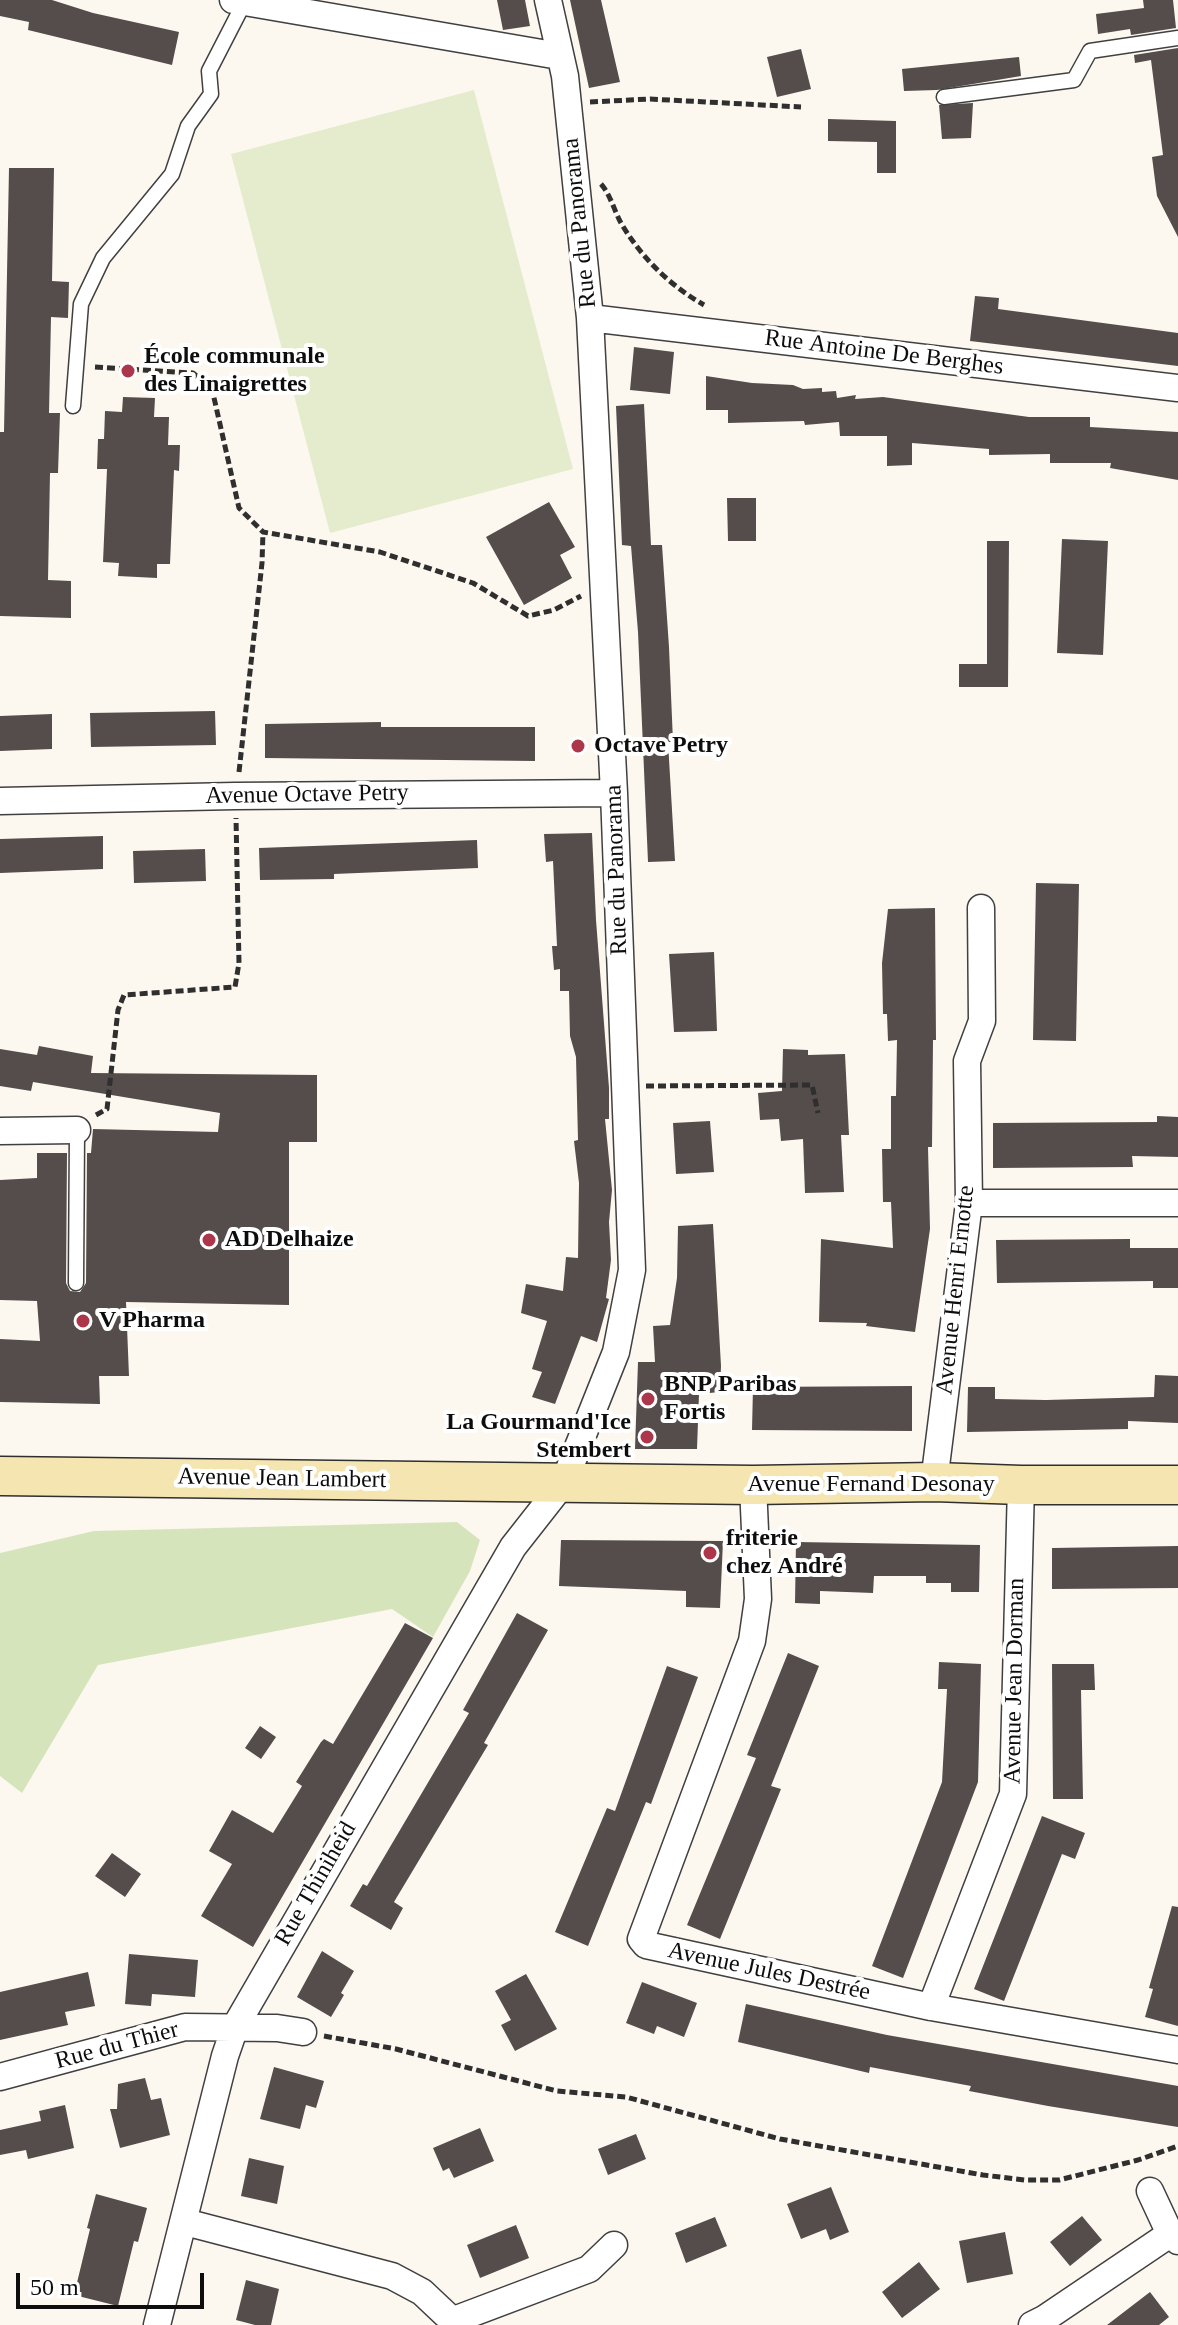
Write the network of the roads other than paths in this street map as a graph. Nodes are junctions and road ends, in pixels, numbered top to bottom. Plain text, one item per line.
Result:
1 (548, 0) edge
2 (239, 1) edge
3 (1178, 38) edge
4 (559, 56) junction
5 (944, 97) dead end
6 (590, 318) junction
7 (1178, 388) edge
8 (73, 406) dead end
9 (614, 793) junction
10 (0, 801) edge
11 (981, 908) dead end
12 (77, 1130) joint
13 (0, 1131) edge
14 (969, 1203) junction
15 (1178, 1203) edge
16 (76, 1283) dead end
17 (0, 1476) edge
18 (564, 1482) junction
19 (934, 1482) junction
20 (753, 1485) junction
21 (1021, 1485) junction
22 (1178, 1485) edge
23 (931, 2007) junction
24 (235, 2027) junction
25 (303, 2032) road end
26 (1178, 2050) edge
27 (0, 2077) edge
28 (1150, 2191) dead end
29 (185, 2222) junction
30 (1174, 2238) edge
31 (614, 2245) dead end
32 (456, 2322) edge
33 (157, 2325) edge
34 (1032, 2325) edge

1 - 4 street, Rue du Panorama
2 - 4 street
2 - 8 lane
3 - 5 lane
4 - 6 street, Rue du Panorama
6 - 7 street, Rue Antoine De Berghes
6 - 9 street, Rue du Panorama
9 - 10 street, Avenue Octave Petry
9 - 18 street, Rue du Panorama
11 - 14 street, Avenue Henri Ernotte
12 - 13 street
12 - 16 lane
14 - 15 street
14 - 19 street, Avenue Henri Ernotte
17 - 18 main road, Avenue Jean Lambert
18 - 20 main road, Avenue Fernand Desonay
18 - 24 street, Rue Thiniheid
19 - 20 main road, Avenue Fernand Desonay
19 - 21 main road, Avenue Fernand Desonay
20 - 23 street, Avenue Jules Destrée
21 - 22 main road, Avenue Fernand Desonay
21 - 23 street, Avenue Jean Dorman
23 - 26 street, Avenue Jules Destrée
24 - 25 street, Rue du Thier
24 - 27 street, Rue du Thier
24 - 29 street, Rue Thiniheid
28 - 30 street
29 - 32 street
29 - 33 street, Rue Thiniheid
30 - 34 street
31 - 32 street

